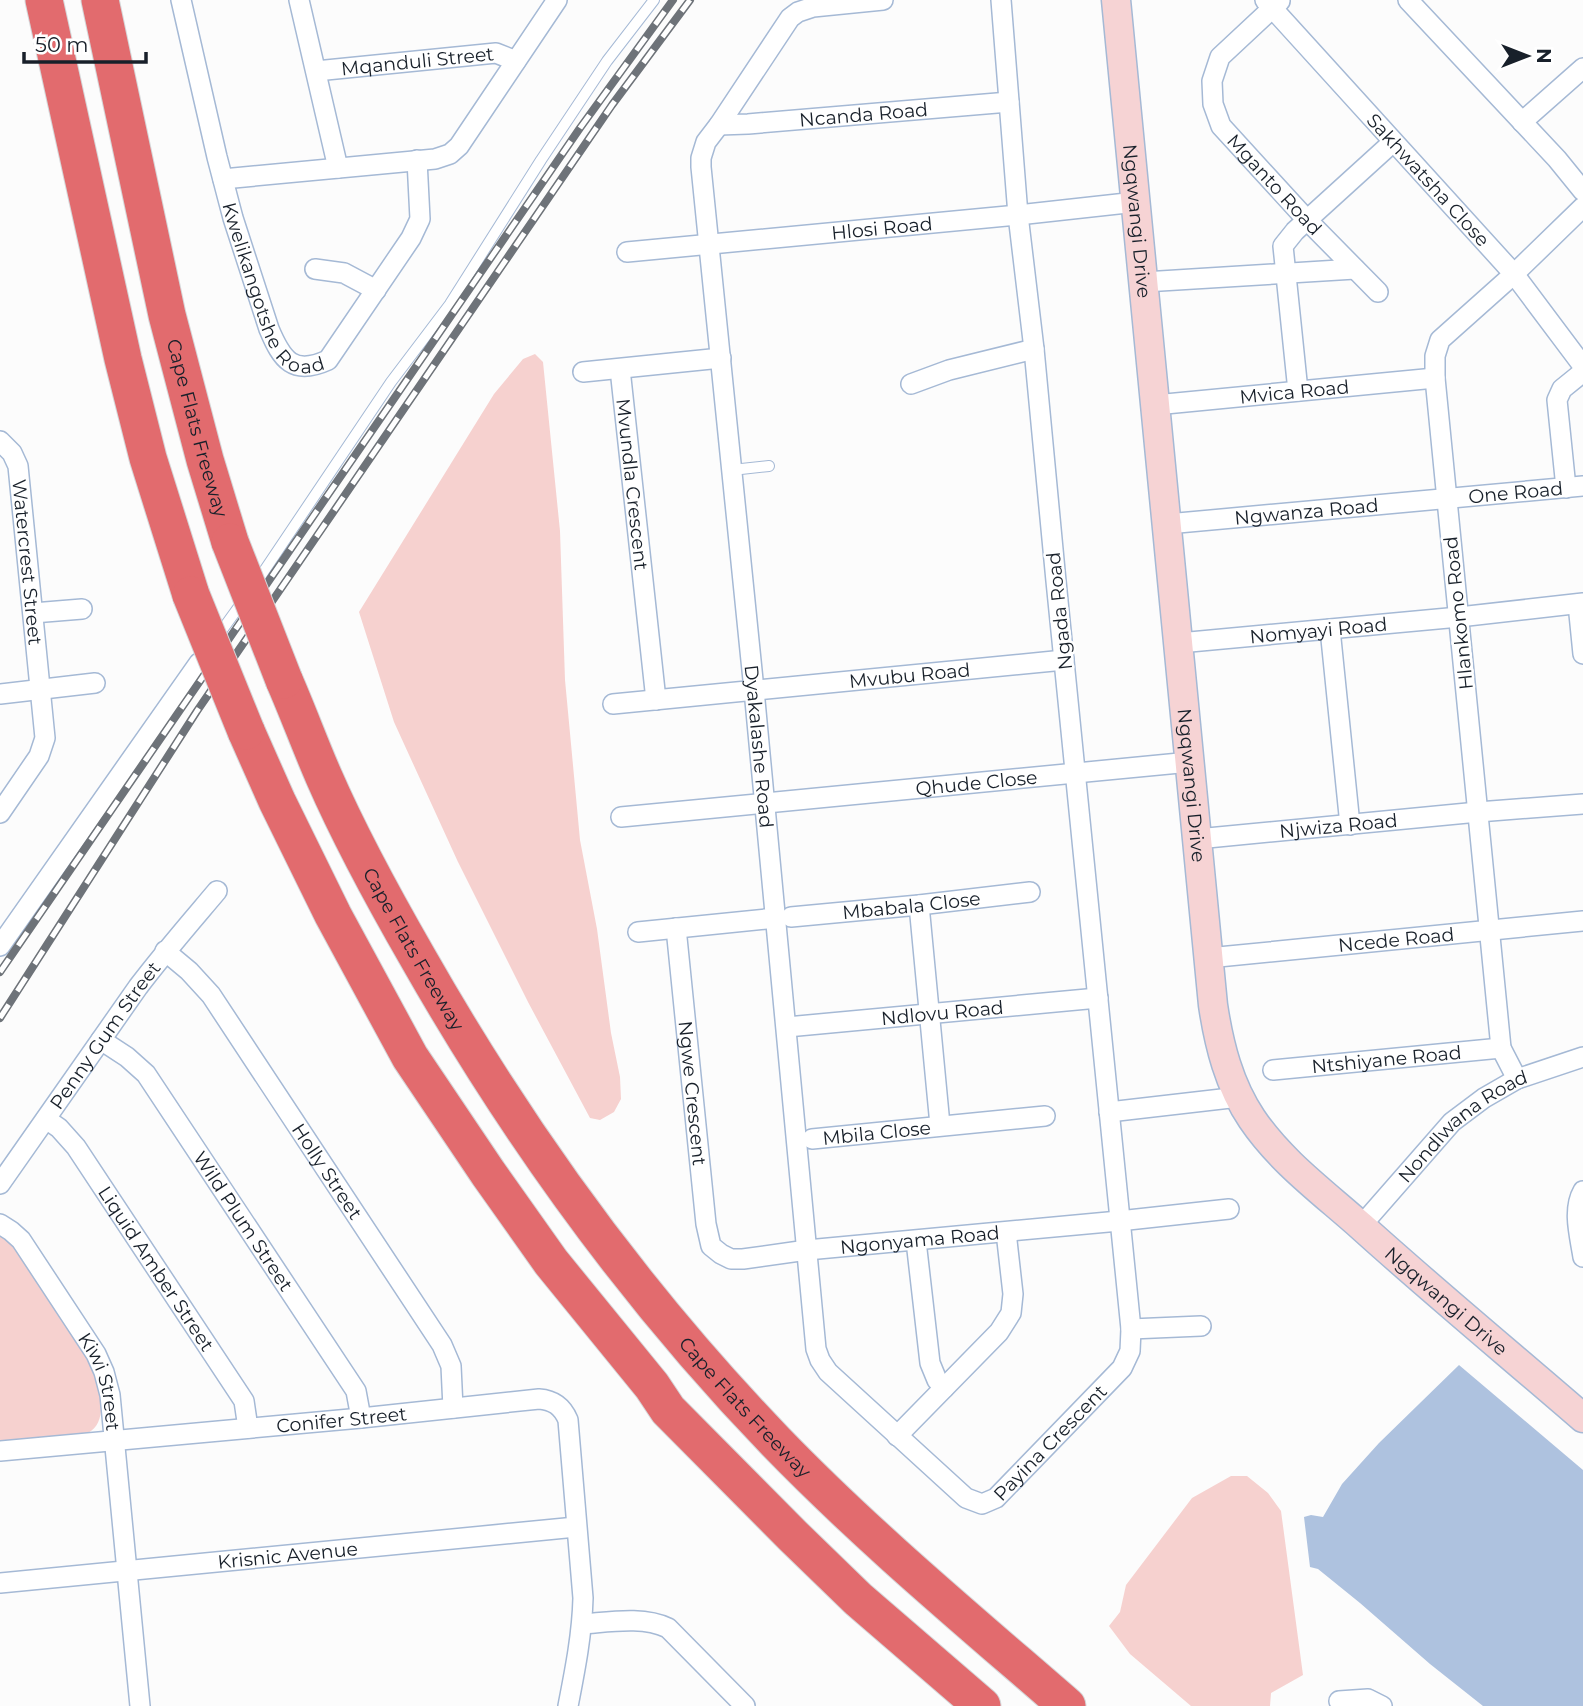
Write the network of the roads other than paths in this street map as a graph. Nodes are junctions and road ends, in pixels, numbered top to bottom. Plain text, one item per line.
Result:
1 (29, 0) edge
2 (44, 0) edge
3 (100, 0) edge
4 (181, 0) edge
5 (299, 0) edge
6 (557, 0) edge
7 (654, 0) edge
8 (883, 0) edge
9 (1001, 0) edge
10 (1116, 0) edge
11 (1408, 0) edge
12 (1273, 3) edge
13 (516, 61) junction
14 (1583, 68) edge
15 (316, 71) junction
16 (65, 100) junction
17 (1009, 102) junction
18 (1522, 122) junction
19 (719, 125) junction
20 (1393, 142) junction
21 (417, 160) junction
22 (338, 168) junction
23 (223, 179) junction
24 (1583, 191) edge
25 (1136, 202) junction
26 (1583, 206) edge
27 (1018, 215) junction
28 (1307, 220) junction
29 (710, 244) junction
30 (626, 251) dead end
31 (314, 269) dead end
32 (1355, 269) junction
33 (1286, 274) junction
34 (1514, 274) junction
35 (1144, 282) junction
36 (376, 289) junction
37 (1378, 292) dead end
38 (1034, 349) junction
39 (721, 358) junction
40 (1583, 366) edge
41 (620, 369) junction
42 (583, 372) dead end
43 (1583, 372) edge
44 (1435, 378) junction
45 (911, 384) dead end
46 (1298, 391) junction
47 (1155, 405) junction
48 (0, 441) edge
49 (769, 466) dead end
50 (732, 470) junction
51 (1574, 487) edge
52 (1447, 498) junction
53 (1167, 524) junction
54 (1581, 603) edge
55 (82, 609) dead end
56 (33, 613) junction
57 (1459, 617) junction
58 (1330, 629) junction
59 (1179, 643) junction
60 (1583, 653) edge
61 (1064, 660) junction
62 (199, 663) joint
63 (95, 683) dead end
64 (40, 689) junction
65 (754, 690) junction
66 (0, 694) edge
67 (656, 700) junction
68 (613, 704) dead end
69 (1189, 762) junction
70 (1076, 773) junction
71 (765, 803) junction
72 (1583, 804) edge
73 (1478, 812) junction
74 (0, 813) edge
75 (621, 817) dead end
76 (1350, 825) junction
77 (1197, 839) junction
78 (216, 891) dead end
79 (1030, 892) dead end
80 (919, 905) junction
81 (784, 918) junction
82 (1583, 921) edge
83 (676, 928) junction
84 (1489, 930) junction
85 (638, 932) dead end
86 (0, 946) edge
87 (165, 951) junction
88 (1208, 958) junction
89 (1098, 998) junction
90 (929, 1014) junction
91 (787, 1027) junction
92 (101, 1040) junction
93 (1501, 1048) junction
94 (1583, 1056) edge
95 (1273, 1070) dead end
96 (1517, 1079) junction
97 (1239, 1097) junction
98 (1109, 1112) junction
99 (1045, 1116) dead end
100 (46, 1119) junction
101 (940, 1125) junction
102 (812, 1139) dead end
103 (0, 1184) edge
104 (1583, 1191) edge
105 (1229, 1209) dead end
106 (1119, 1221) junction
107 (0, 1224) edge
108 (1361, 1226) junction
109 (1006, 1232) junction
110 (916, 1241) junction
111 (807, 1250) junction
112 (721, 1254) joint
113 (1583, 1257) edge
114 (1201, 1326) dead end
115 (1131, 1329) junction
116 (944, 1388) junction
117 (453, 1408) junction
118 (361, 1418) junction
119 (1583, 1418) edge
120 (248, 1428) junction
121 (897, 1437) junction
122 (114, 1440) junction
123 (0, 1451) edge
124 (576, 1527) junction
125 (126, 1571) junction
126 (0, 1583) edge
127 (582, 1624) junction
128 (1339, 1701) dead end
129 (140, 1706) edge
130 (568, 1706) edge
131 (745, 1706) edge
132 (982, 1706) edge
133 (1067, 1706) edge
134 (1382, 1706) edge

1 - 16 highway
2 - 16 highway
3 - 133 highway, Cape Flats Freeway, bridge
4 - 23 street, Kwelikangotshe Road
5 - 15 street
6 - 13 street
7 - 62 lane
8 - 19 street, Dyakalashe Road
9 - 17 street, Ngada Road
10 - 25 street, Ngqwangi Drive
11 - 18 street
12 - 20 street, Sakhwatsha Close
12 - 28 street, Mganto Road
13 - 15 street, Mqanduli Street
13 - 21 street
14 - 18 street
15 - 22 street
16 - 132 highway, bridge
17 - 19 street, Ncanda Road
17 - 27 street, Ngada Road
18 - 24 street
19 - 29 street, Dyakalashe Road
20 - 28 street
20 - 34 street, Sakhwatsha Close
21 - 22 street
21 - 36 street, Kwelikangotshe Road
22 - 23 street
23 - 36 street, Kwelikangotshe Road
25 - 27 street, Hlosi Road
25 - 35 street, Ngqwangi Drive
26 - 34 street, Hlankomo Road
27 - 29 street, Hlosi Road
27 - 38 street, Ngada Road
28 - 32 street, Mganto Road
28 - 33 street
29 - 30 street, Hlosi Road
29 - 39 street, Dyakalashe Road
31 - 36 street
32 - 33 street
32 - 37 street, Mganto Road
33 - 35 street
33 - 46 street
34 - 40 street, Sakhwatsha Close
34 - 44 street, Hlankomo Road
35 - 47 street, Ngqwangi Drive
38 - 45 street
38 - 61 street, Ngada Road
39 - 41 street
39 - 50 street, Dyakalashe Road
41 - 42 street
41 - 67 street, Mvundla Crescent
43 - 51 street
44 - 46 street, Mvica Road
44 - 52 street, Hlankomo Road
46 - 47 street, Mvica Road
47 - 53 street, Ngqwangi Drive
48 - 56 street, Watercrest Street
49 - 50 lane
50 - 65 street, Dyakalashe Road
51 - 52 street, One Road
52 - 53 street, Ngwanza Road
52 - 57 street, Hlankomo Road
53 - 59 street, Ngqwangi Drive
54 - 57 street, Nomyayi Road
54 - 60 street
55 - 56 street
56 - 64 street, Watercrest Street
57 - 58 street, Nomyayi Road
57 - 73 street, Hlankomo Road
58 - 59 street, Nomyayi Road
58 - 76 street
59 - 69 street, Ngqwangi Drive
61 - 65 street, Mvubu Road
61 - 70 street, Ngada Road
62 - 86 street
63 - 64 street
64 - 66 street
64 - 74 street, Watercrest Street
65 - 67 street
65 - 71 street, Dyakalashe Road
67 - 68 street
69 - 70 street, Qhude Close
69 - 77 street, Ngqwangi Drive
70 - 71 street, Qhude Close
70 - 89 street, Ngada Road
71 - 75 street, Qhude Close
71 - 81 street, Dyakalashe Road
72 - 73 street, Njwiza Road
73 - 76 street, Njwiza Road
73 - 84 street, Hlankomo Road
76 - 77 street, Njwiza Road
77 - 88 street, Ngqwangi Drive
78 - 87 street, Penny Gum Street
79 - 80 street, Mbabala Close
80 - 81 street, Mbabala Close
80 - 90 street, Mbila Close
81 - 83 street
81 - 91 street, Dyakalashe Road
82 - 84 street, Ncede Road
83 - 85 street
83 - 112 street, Ngwe Crescent
84 - 88 street, Ncede Road
84 - 93 street, Hlankomo Road
87 - 92 street, Penny Gum Street
87 - 117 street, Holly Street
88 - 97 street, Ngqwangi Drive
89 - 90 street, Ndlovu Road
89 - 98 street, Ngada Road
90 - 91 street, Ndlovu Road
90 - 101 street, Mbila Close
91 - 111 street, Dyakalashe Road
92 - 100 street, Penny Gum Street
92 - 118 street, Wild Plum Street
93 - 95 street, Ntshiyane Road
93 - 96 street, Hlankomo Road
94 - 96 street, Nondlwana Road
96 - 108 street, Nondlwana Road
97 - 98 street
97 - 108 street, Ngqwangi Drive
98 - 106 street, Ngada Road
99 - 101 street, Mbila Close
100 - 103 street, Penny Gum Street
100 - 120 street, Liquid Amber Street
101 - 102 street, Mbila Close
104 - 113 street
105 - 106 street, Ngonyama Road
106 - 109 street, Ngonyama Road
106 - 115 street, Payina Crescent
107 - 122 street, Kiwi Street
108 - 119 street, Ngqwangi Drive
109 - 110 street, Ngonyama Road
109 - 116 street
110 - 111 street, Ngonyama Road
110 - 116 street
111 - 112 street, Ngonyama Road
111 - 121 street, Payina Crescent
114 - 115 street
115 - 121 street, Payina Crescent
116 - 121 street
117 - 118 street, Conifer Street
117 - 124 street, Conifer Street
118 - 120 street, Conifer Street
120 - 122 street, Conifer Street
122 - 123 street, Conifer Street
122 - 125 street, Kiwi Street
124 - 125 street, Krisnic Avenue
124 - 127 street, Conifer Street
125 - 126 street, Krisnic Avenue
125 - 129 street, Kiwi Street
127 - 130 street, Conifer Street
127 - 131 street
128 - 134 street

